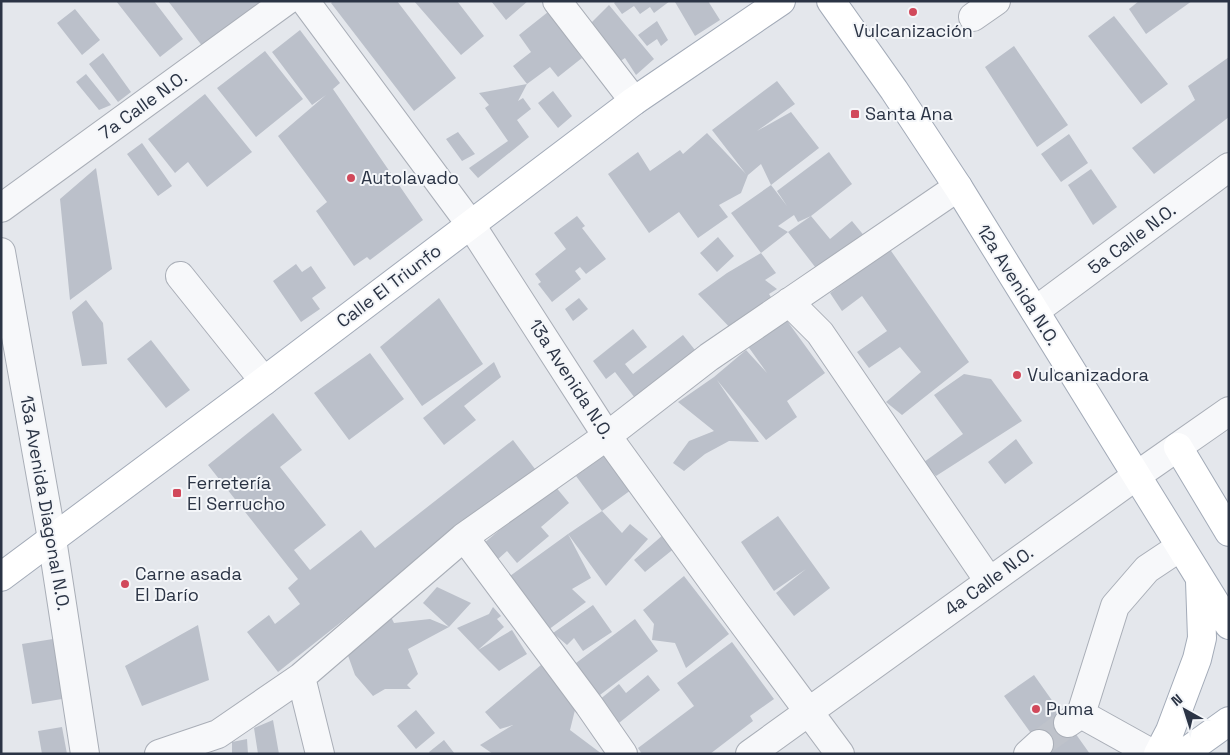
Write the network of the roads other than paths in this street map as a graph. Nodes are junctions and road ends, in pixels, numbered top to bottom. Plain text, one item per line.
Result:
1 (286, 1) edge
2 (305, 1) edge
3 (557, 1) edge
4 (781, 1) edge
5 (831, 1) edge
6 (996, 1) edge
7 (973, 17) dead end
8 (634, 101) junction
9 (1229, 167) edge
10 (958, 187) junction
11 (1, 208) edge
12 (471, 225) junction
13 (1, 252) edge
14 (180, 276) dead end
15 (789, 302) junction
16 (1035, 311) junction
17 (264, 381) junction
18 (1229, 411) edge
19 (607, 436) junction
20 (1178, 447) junction
21 (1136, 476) junction
22 (1229, 532) edge
23 (464, 537) junction
24 (52, 540) junction
25 (1180, 547) junction
26 (1, 576) edge
27 (1200, 580) junction
28 (988, 581) junction
29 (1229, 589) edge
30 (1229, 625) edge
31 (301, 677) junction
32 (808, 712) junction
33 (1229, 721) edge
34 (1229, 744) edge
35 (1188, 750) edge
36 (85, 754) edge
37 (159, 754) edge
38 (320, 754) edge
39 (623, 754) edge
40 (750, 754) edge
41 (840, 754) edge
42 (1153, 754) edge
43 (1158, 754) edge

1 - 11 street, 7a Calle N.O.
2 - 12 street, 13a Avenida N.O.
3 - 8 street
4 - 8 main road, Calle El Triunfo
5 - 10 main road, 12a Avenida N.O.
6 - 7 street
8 - 12 main road, Calle El Triunfo
9 - 16 street, 5a Calle N.O.
10 - 15 street
10 - 16 main road, 12a Avenida N.O.
12 - 17 main road, Calle El Triunfo
12 - 19 street, 13a Avenida N.O.
13 - 24 street, 13a Avenida Diagonal N.O.
14 - 17 street
15 - 19 street
15 - 28 street
16 - 21 main road, 12a Avenida N.O.
17 - 24 main road, Calle El Triunfo
18 - 20 street, 4a Calle N.O.
19 - 23 street
19 - 32 street, 13a Avenida N.O.
20 - 21 street, 4a Calle N.O.
20 - 22 main road
21 - 25 main road, 12a Avenida N.O.
21 - 28 street, 4a Calle N.O.
23 - 31 street
23 - 39 street
24 - 26 main road, Calle El Triunfo
24 - 36 street, 13a Avenida Diagonal N.O.
25 - 27 main road, 12a Avenida N.O.
25 - 42 street
27 - 29 main road
27 - 30 main road, 12a Avenida N.O.
27 - 43 main road
28 - 32 street, 4a Calle N.O.
31 - 37 street
31 - 38 street
32 - 40 street, 4a Calle N.O.
32 - 41 street, 13a Avenida N.O.
33 - 35 main road
34 - 35 main road

